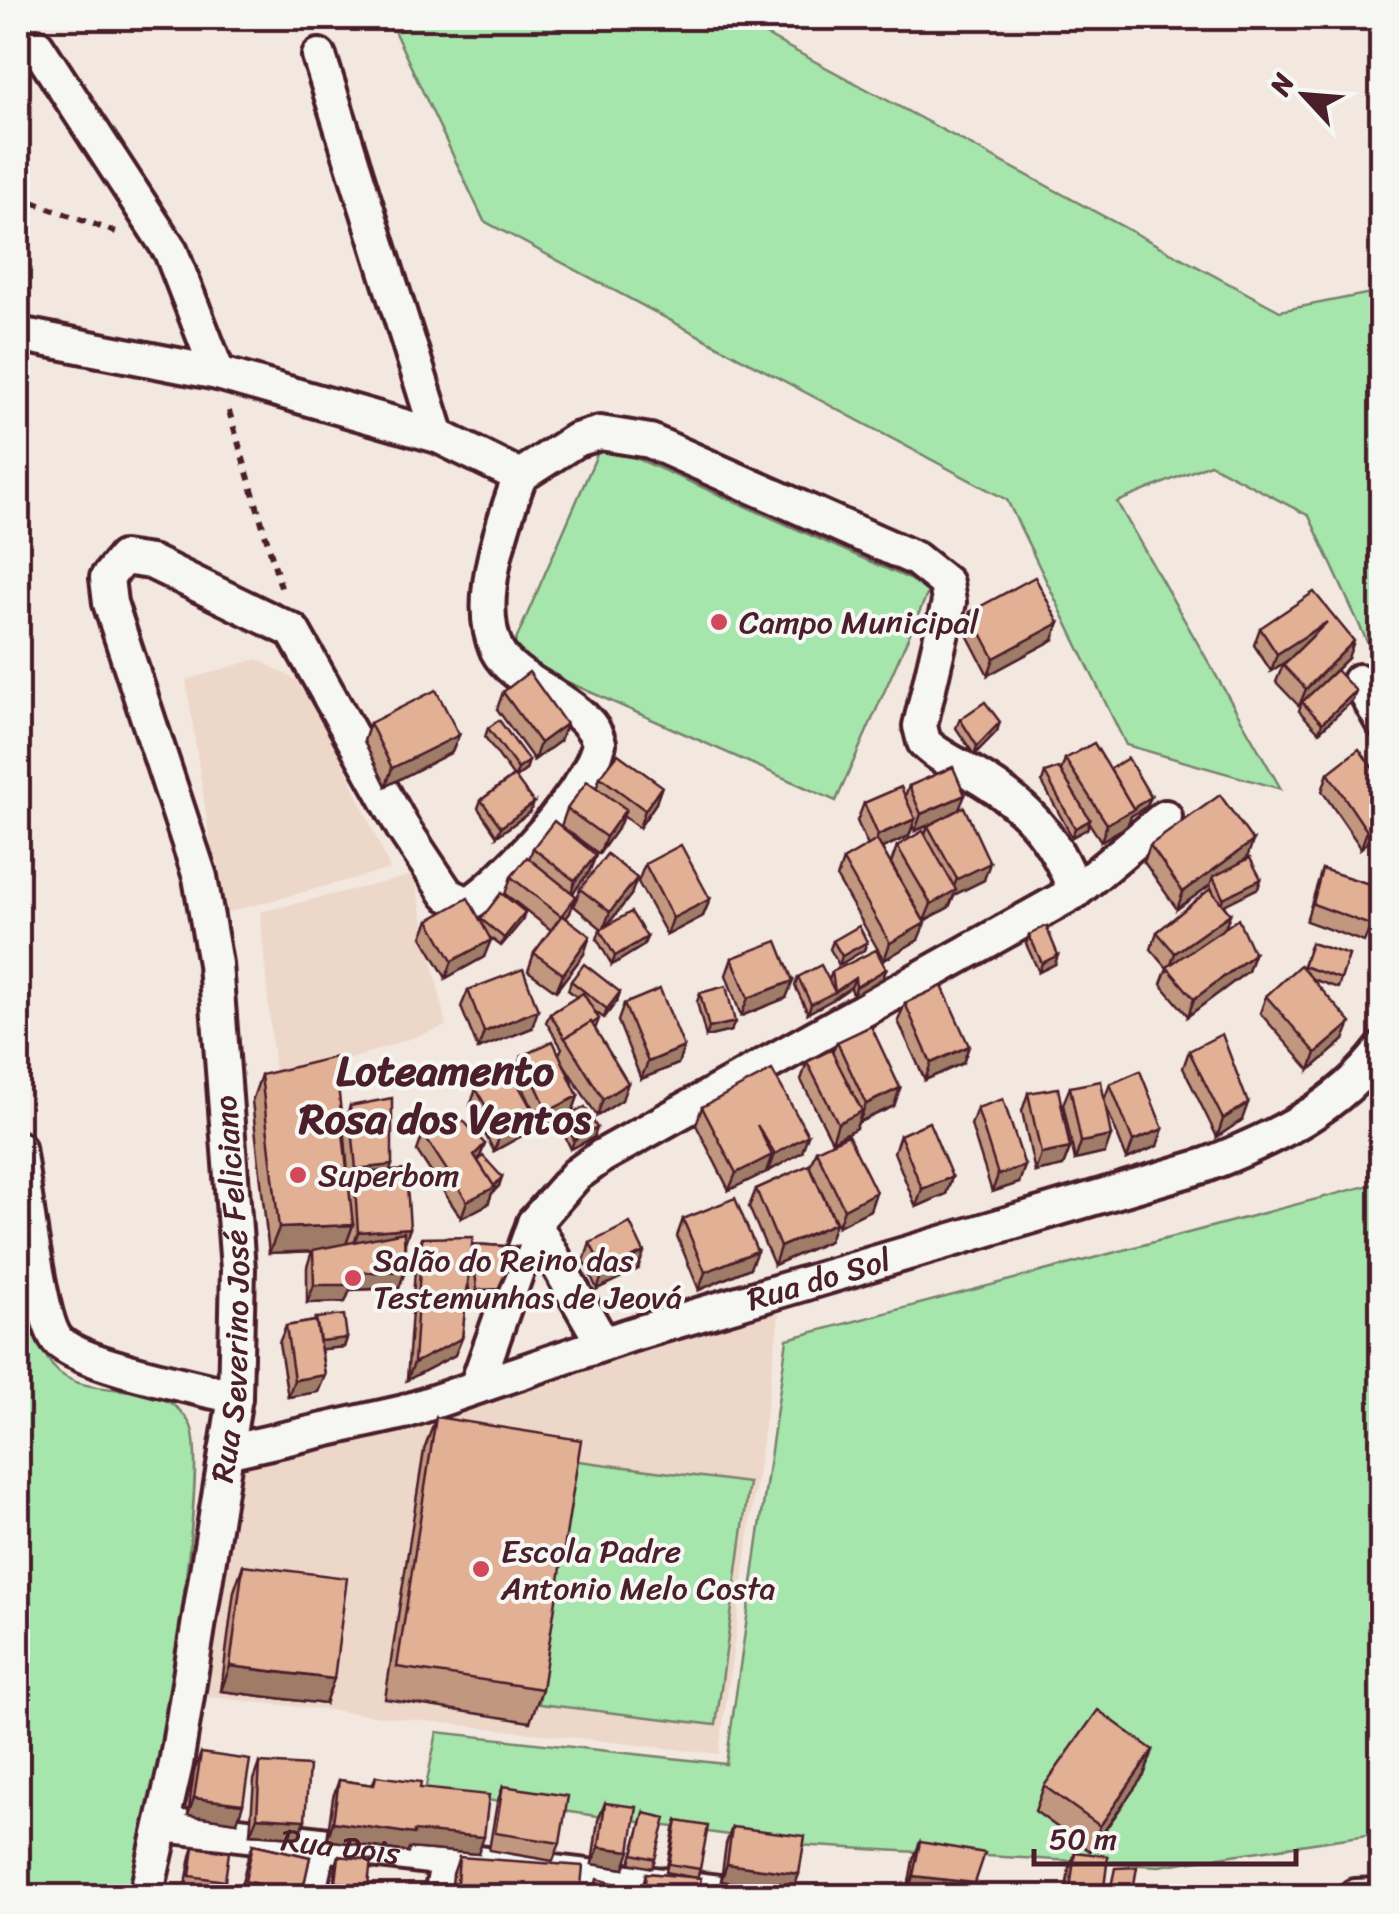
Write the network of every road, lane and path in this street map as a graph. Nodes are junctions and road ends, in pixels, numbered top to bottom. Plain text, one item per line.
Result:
1 (37, 46) dead end
2 (319, 56) dead end
3 (18, 197) edge
4 (171, 252) junction
5 (18, 334) edge
6 (218, 373) junction
7 (438, 436) junction
8 (520, 476) junction
9 (293, 630) junction
10 (1359, 682) dead end
11 (1382, 722) edge
12 (1165, 817) dead end
13 (1074, 892) junction
14 (1382, 1049) edge
15 (18, 1148) edge
16 (534, 1223) junction
17 (603, 1344) junction
18 (476, 1387) junction
19 (235, 1397) junction
20 (226, 1452) junction
21 (164, 1825) junction
22 (319, 1846) junction
23 (448, 1858) junction
24 (583, 1887) edge
25 (711, 1894) edge
26 (146, 1896) edge
27 (308, 1896) edge
28 (441, 1896) edge
29 (753, 1896) edge

1 - 4 street
2 - 7 street
3 - 4 path
4 - 6 street
5 - 6 street
6 - 7 street
6 - 9 path
7 - 8 street
8 - 9 street
8 - 13 street
9 - 19 street, Rua Severino José Feliciano
10 - 11 street
12 - 13 street
13 - 16 street
14 - 17 street, Rua do Sol
15 - 19 street
16 - 17 street
16 - 18 street
17 - 18 street, Rua do Sol
18 - 20 street, Rua do Sol
19 - 20 street, Rua Severino José Feliciano
20 - 21 street, Rua Severino José Feliciano
21 - 22 street, Rua Dois
21 - 26 street, Rua Severino José Feliciano
22 - 23 street, Rua Dois
22 - 27 street
23 - 24 street, Rua Dois
23 - 28 street
24 - 25 street, Rua Dois
25 - 29 street, Rua Dois

